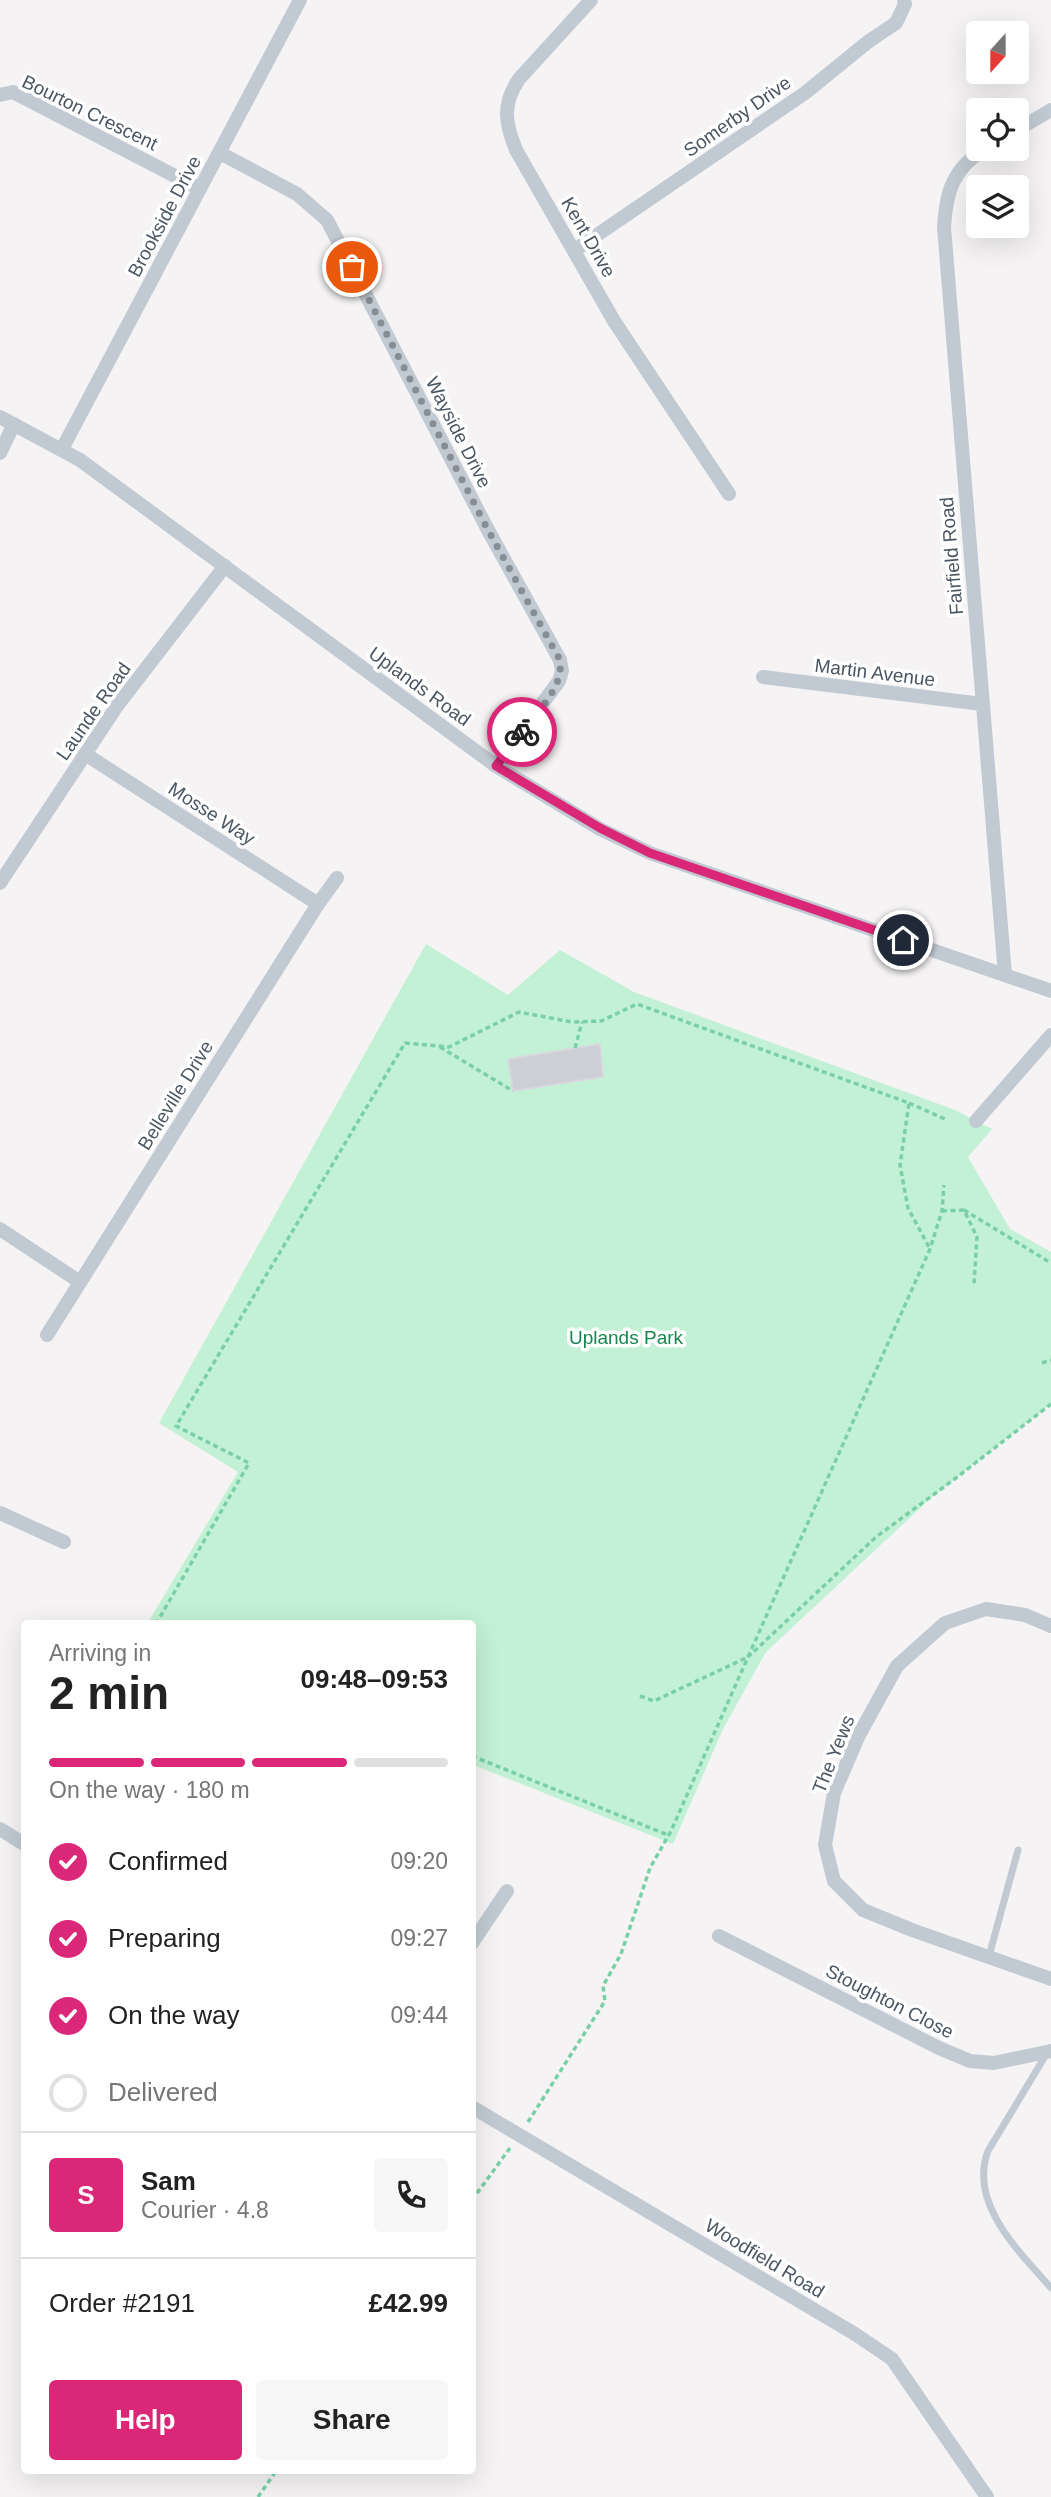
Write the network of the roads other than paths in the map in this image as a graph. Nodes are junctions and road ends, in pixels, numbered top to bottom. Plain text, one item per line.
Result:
1 (300, 0) edge
2 (591, 0) edge
3 (904, 0) edge
4 (0, 95) edge
5 (1051, 110) edge
6 (1029, 123) edge
7 (220, 153) junction
8 (969, 161) edge
9 (201, 189) junction
10 (575, 250) junction
11 (0, 417) edge
12 (14, 424) junction
13 (62, 449) junction
14 (0, 453) edge
15 (729, 494) dead end
16 (225, 566) junction
17 (763, 677) dead end
18 (982, 704) junction
19 (85, 754) junction
20 (496, 766) junction
21 (337, 878) dead end
22 (0, 883) edge
23 (318, 904) junction
24 (1004, 975) junction
25 (1051, 991) edge
26 (1051, 1035) edge
27 (976, 1121) dead end
28 (0, 1229) edge
29 (80, 1282) junction
30 (47, 1335) dead end
31 (0, 1513) edge
32 (64, 1542) dead end
33 (1051, 1626) edge
34 (0, 1829) edge
35 (21, 1841) edge
36 (1018, 1850) dead end
37 (506, 1891) dead end
38 (476, 1937) edge
39 (719, 1937) dead end
40 (989, 1957) junction
41 (1051, 1979) edge
42 (1049, 2051) edge
43 (476, 2109) edge
44 (1051, 2288) edge
45 (988, 2497) edge

1 - 7 street, Brookside Drive
2 - 10 street, Kent Drive
3 - 10 street, Somerby Drive
4 - 9 street, Bourton Crescent
5 - 6 street
7 - 9 street, Brookside Drive
7 - 20 street, Wayside Drive
8 - 18 street, Fairfield Road
9 - 13 street, Brookside Drive
10 - 15 street, Kent Drive
11 - 12 street, Uplands Road
12 - 13 street, Uplands Road
12 - 14 street
13 - 16 street, Uplands Road
16 - 19 street, Launde Road
16 - 20 street, Uplands Road
17 - 18 street, Martin Avenue
18 - 24 street, Fairfield Road
19 - 22 street, Launde Road
19 - 23 street, Mosse Way
20 - 24 street, Uplands Road
21 - 23 street, Belleville Drive
23 - 29 street, Belleville Drive
24 - 25 street, Uplands Road
26 - 27 street
28 - 29 street
29 - 30 street, Belleville Drive
31 - 32 street
33 - 40 street, The Yews
34 - 35 street
36 - 40 lane
37 - 38 street
39 - 42 street, Stoughton Close
40 - 41 street, The Yews
42 - 44 lane
43 - 45 street, Woodfield Road

